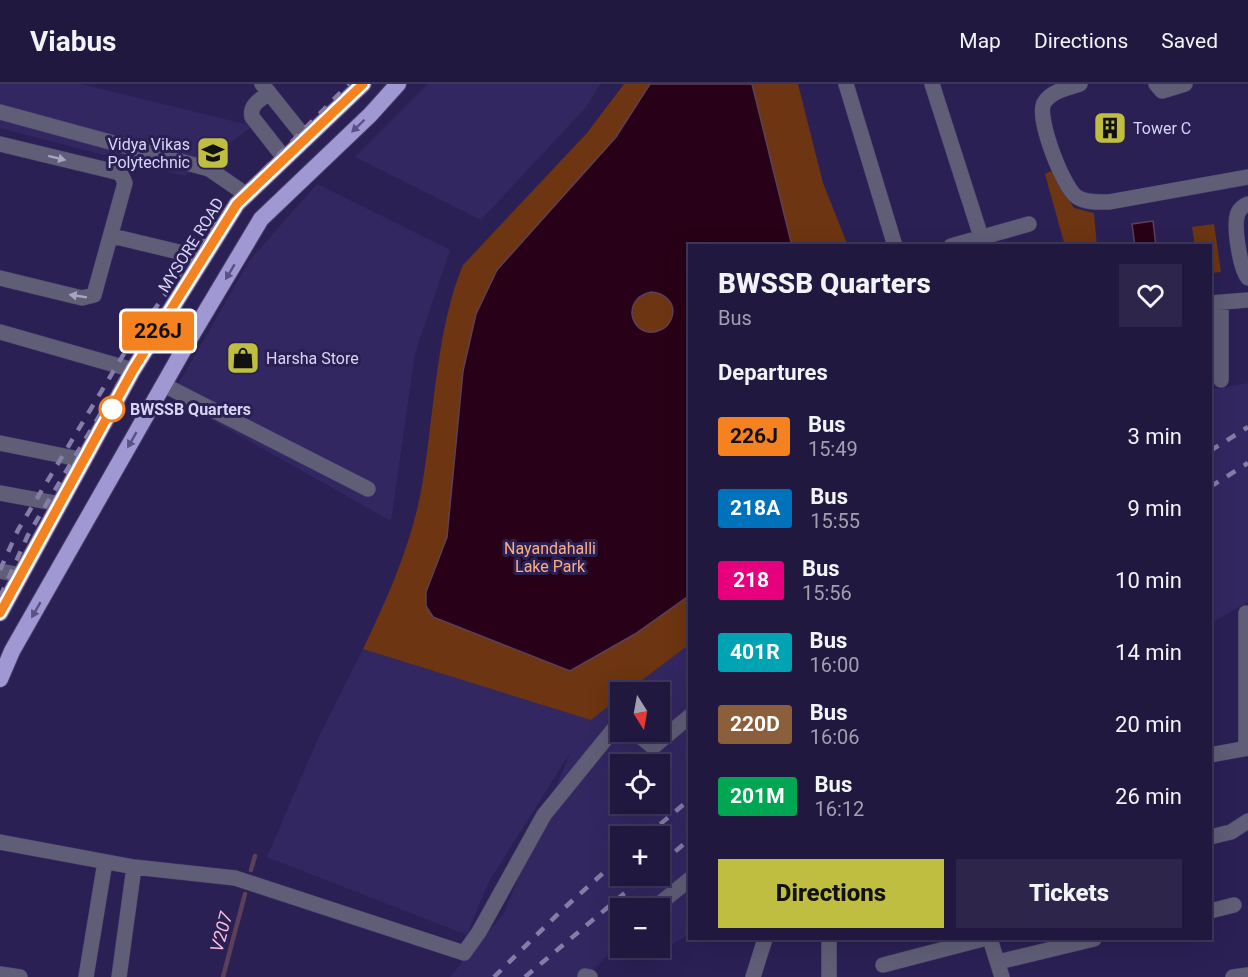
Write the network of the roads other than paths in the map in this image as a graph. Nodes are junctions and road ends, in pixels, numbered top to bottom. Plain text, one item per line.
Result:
1 (363, 84) edge
2 (398, 84) edge
3 (846, 84) edge
4 (933, 84) edge
5 (1080, 84) edge
6 (1156, 84) edge
7 (1185, 84) edge
8 (266, 89) edge
9 (0, 112) edge
10 (306, 139) junction
11 (0, 144) edge
12 (285, 159) junction
13 (1248, 177) edge
14 (247, 195) junction
15 (1248, 204) edge
16 (1029, 224) dead end
17 (112, 236) junction
18 (983, 242) edge
19 (895, 244) edge
20 (967, 244) edge
21 (204, 258) junction
22 (0, 278) edge
23 (1248, 278) edge
24 (1248, 300) edge
25 (1216, 303) edge
26 (0, 332) edge
27 (133, 370) junction
28 (1221, 380) dead end
29 (164, 385) junction
30 (0, 443) edge
31 (84, 460) junction
32 (368, 489) dead end
33 (0, 493) edge
34 (60, 504) junction
35 (0, 571) edge
36 (21, 575) junction
37 (0, 613) edge
38 (1247, 620) edge
39 (1247, 668) edge
40 (0, 679) edge
41 (1247, 716) edge
42 (688, 718) edge
43 (670, 733) edge
44 (610, 734) edge
45 (647, 742) edge
46 (659, 742) edge
47 (1247, 748) edge
48 (1212, 755) edge
49 (1248, 821) edge
50 (1212, 837) edge
51 (0, 842) edge
52 (105, 862) junction
53 (134, 867) junction
54 (688, 881) edge
55 (666, 898) edge
56 (1234, 905) dead end
57 (1212, 910) edge
58 (765, 940) edge
59 (829, 940) edge
60 (978, 940) edge
61 (990, 940) edge
62 (1091, 940) edge
63 (883, 965) dead end
64 (1000, 970) edge
65 (0, 974) edge
66 (1248, 975) edge
67 (20, 977) edge
68 (86, 977) edge
69 (119, 977) edge
70 (753, 977) edge
71 (829, 977) edge
72 (1233, 977) edge

1 - 10 highway, MYSORE ROAD
2 -> 29 highway
3 - 19 street
4 - 18 street
5 - 13 street
6 - 7 street
8 - 10 street
8 - 12 street
9 - 14 street
10 - 12 highway, MYSORE ROAD
11 -> 17 street
12 - 14 highway, MYSORE ROAD
14 - 21 highway, MYSORE ROAD
15 - 23 street
16 - 18 street
17 - 21 street
17 -> 22 street
18 - 20 street
21 - 27 highway, MYSORE ROAD
24 - 25 street
25 - 28 street
26 - 27 street
27 - 31 highway, MYSORE ROAD
29 - 32 street
29 -> 40 highway
30 - 31 street
31 - 34 highway, MYSORE ROAD
33 - 34 street
34 - 36 highway, MYSORE ROAD
35 - 36 street
36 - 37 highway, MYSORE ROAD
38 - 39 street
39 - 41 street
41 - 47 street
42 - 43 street
44 - 53 street
45 - 46 street
47 - 48 street
49 - 50 street
51 - 52 street
52 - 53 street
52 - 68 street
53 - 69 street
54 - 55 street
56 - 57 street
58 - 70 street
59 - 71 street
60 - 63 street
61 - 64 street
62 - 64 street
65 - 67 street
66 - 72 street

